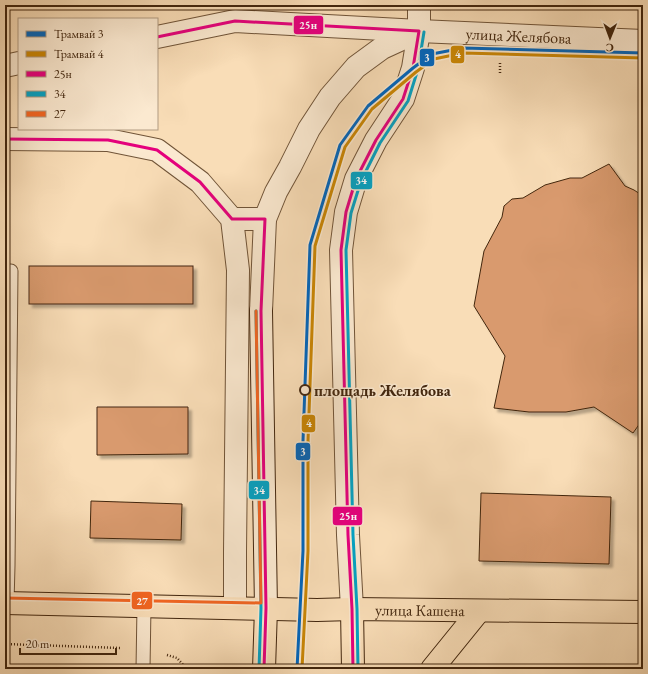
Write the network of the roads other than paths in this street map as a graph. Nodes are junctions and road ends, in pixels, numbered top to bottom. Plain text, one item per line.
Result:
1 (419, 5) edge
2 (419, 31) junction
3 (158, 36) edge
4 (643, 41) edge
5 (18, 63) edge
6 (5, 66) edge
7 (5, 140) edge
8 (232, 219) junction
9 (265, 219) junction
10 (5, 271) edge
11 (6, 603) edge
12 (144, 606) junction
13 (235, 608) junction
14 (266, 608) junction
15 (352, 609) junction
16 (479, 611) junction
17 (643, 612) edge
18 (143, 669) edge
19 (264, 669) edge
20 (353, 669) edge
21 (432, 669) edge

1 - 2 street
2 - 3 street, улица Желябова
2 - 4 street, улица Желябова
2 - 9 street
2 - 15 street
5 - 6 street
7 - 8 street
8 - 9 street
8 - 13 street
9 - 14 street
10 - 11 lane
11 - 12 main road, улица Кашена
12 - 13 main road, улица Кашена
12 - 18 lane
13 - 14 main road, улица Кашена
14 - 15 main road, улица Кашена
14 - 19 main road
15 - 16 main road, улица Кашена
15 - 20 main road
16 - 17 main road, улица Кашена
16 - 21 main road

